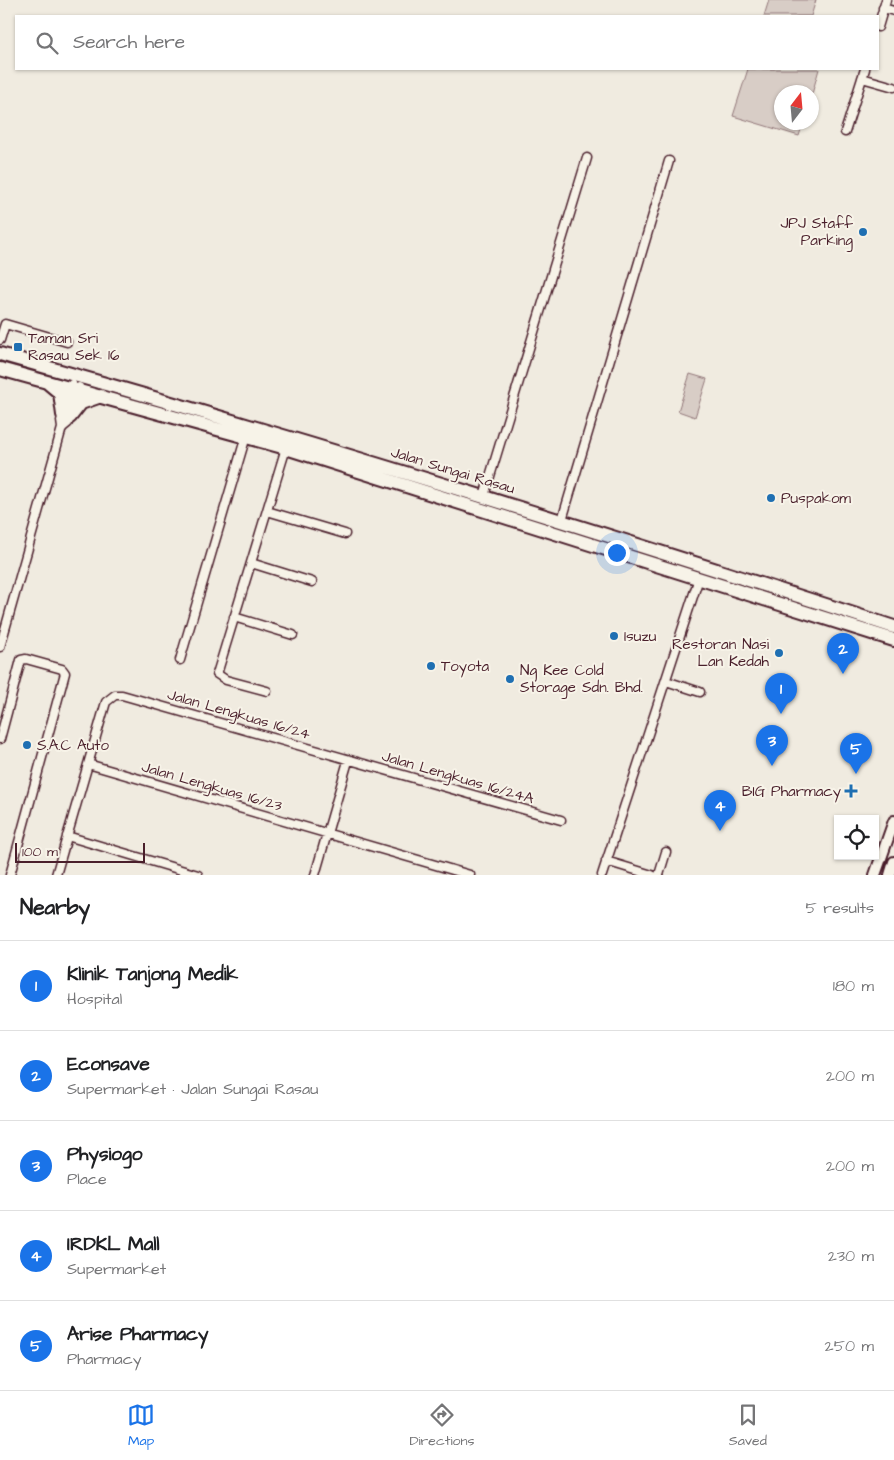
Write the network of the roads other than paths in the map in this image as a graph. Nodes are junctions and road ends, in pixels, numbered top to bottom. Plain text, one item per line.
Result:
1 (885, 4) edge
2 (894, 11) edge
3 (879, 24) edge
4 (865, 70) edge
5 (862, 78) junction
6 (894, 87) edge
7 (845, 132) dead end
8 (587, 158) dead end
9 (669, 161) dead end
10 (0, 340) edge
11 (67, 342) dead end
12 (0, 354) edge
13 (0, 368) edge
14 (78, 376) junction
15 (35, 378) junction
16 (74, 389) junction
17 (103, 396) junction
18 (65, 420) junction
19 (246, 436) junction
20 (286, 448) junction
21 (484, 496) junction
22 (267, 511) junction
23 (562, 520) junction
24 (344, 534) dead end
25 (251, 563) junction
26 (699, 578) junction
27 (312, 582) dead end
28 (234, 617) junction
29 (892, 626) edge
30 (293, 634) dead end
31 (894, 640) edge
32 (0, 647) edge
33 (180, 660) dead end
34 (666, 681) junction
35 (267, 691) dead end
36 (700, 692) dead end
37 (0, 739) edge
38 (348, 760) junction
39 (88, 764) junction
40 (561, 820) dead end
41 (894, 822) edge
42 (327, 834) junction
43 (67, 836) junction
44 (666, 852) dead end
45 (606, 861) junction
46 (894, 862) edge
47 (10, 875) edge
48 (56, 875) edge
49 (198, 875) edge
50 (315, 875) edge
51 (470, 875) edge
52 (602, 875) edge
53 (652, 875) edge
54 (659, 875) edge
55 (875, 875) edge
56 (890, 875) edge

1 - 2 street
1 - 3 street
4 - 5 street
5 - 6 street
5 - 7 street
8 - 21 street
9 - 23 street
10 - 11 street
12 - 14 main road, Jalan Sungai Rasau
13 - 15 main road, Jalan Sungai Rasau
14 - 16 street
14 - 21 main road, Jalan Sungai Rasau
15 - 16 main road, Jalan Sungai Rasau
15 - 18 main road
16 - 17 main road, Jalan Sungai Rasau
16 - 18 street
17 - 18 main road
17 - 19 main road, Jalan Sungai Rasau
18 - 32 street
19 - 20 main road, Jalan Sungai Rasau
19 - 33 street
20 - 22 street
20 - 26 main road, Jalan Sungai Rasau
21 - 23 main road, Jalan Sungai Rasau
22 - 24 street
22 - 25 street
23 - 29 main road, Jalan Sungai Rasau
25 - 27 street
25 - 28 street
26 - 31 main road, Jalan Sungai Rasau
26 - 34 street
28 - 30 street
28 - 35 street
34 - 36 street
34 - 45 street
37 - 47 street
38 - 39 street, Jalan Lengkuas 16/24
38 - 40 street, Jalan Lengkuas 16/24A
38 - 42 street
39 - 42 street, Jalan Lengkuas 16/23
39 - 43 street
41 - 55 street
42 - 50 street
42 - 51 street, Jalan Lengkuas 16/23
43 - 48 street
43 - 49 street
44 - 54 street
45 - 52 street
45 - 53 street
46 - 56 street

